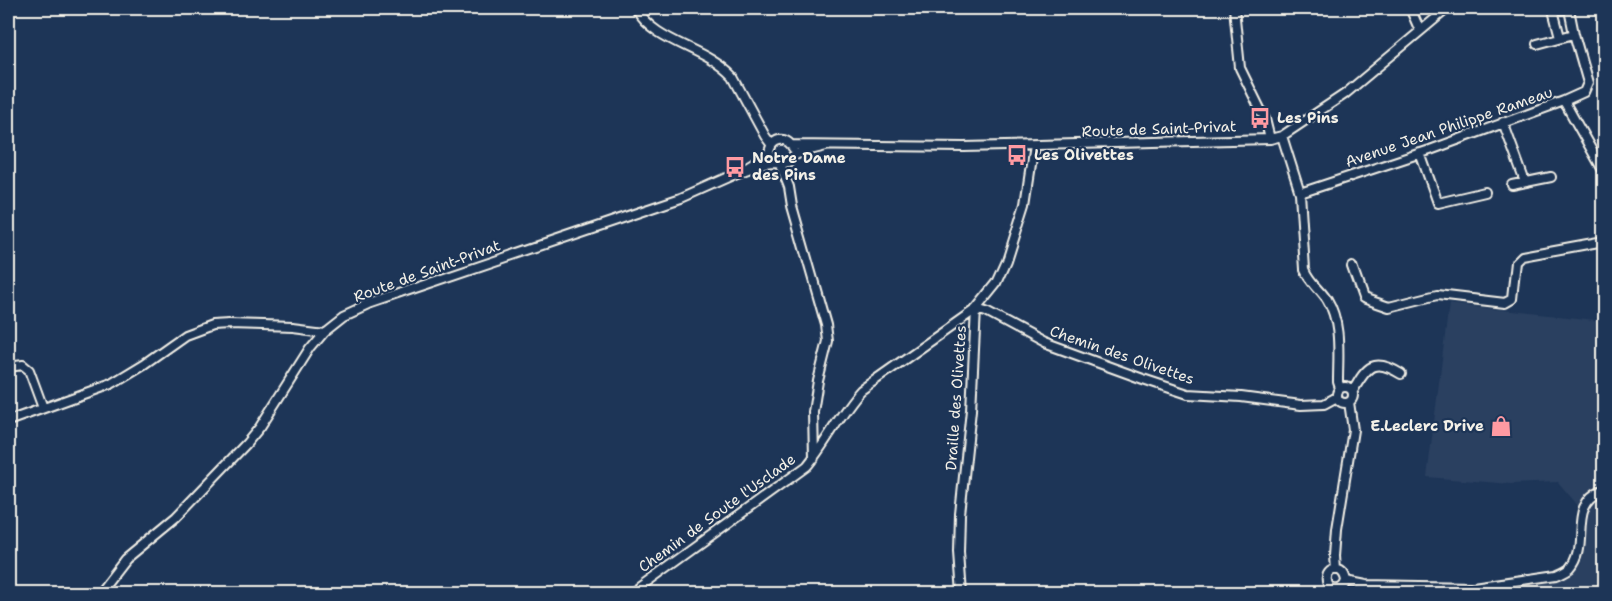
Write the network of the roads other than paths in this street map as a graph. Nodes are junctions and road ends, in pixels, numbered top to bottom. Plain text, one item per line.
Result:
1 (635, 8) edge
2 (1234, 8) edge
3 (1410, 8) edge
4 (1448, 8) edge
5 (1573, 8) edge
6 (1420, 31) junction
7 (1574, 34) junction
8 (1560, 37) junction
9 (1537, 44) dead end
10 (1564, 101) junction
11 (1503, 122) junction
12 (1282, 136) junction
13 (1270, 139) junction
14 (774, 142) junction
15 (792, 145) junction
16 (826, 146) junction
17 (1034, 146) junction
18 (769, 153) junction
19 (1420, 153) junction
20 (784, 161) junction
21 (1605, 172) edge
22 (735, 174) junction
23 (1551, 177) dead end
24 (1525, 182) junction
25 (1512, 185) dead end
26 (1485, 192) dead end
27 (1300, 193) junction
28 (1605, 241) edge
29 (1352, 267) dead end
30 (975, 309) junction
31 (325, 330) junction
32 (8, 367) edge
33 (1401, 374) dead end
34 (1340, 388) junction
35 (1353, 391) junction
36 (1337, 397) junction
37 (1349, 402) junction
38 (42, 408) junction
39 (8, 421) edge
40 (814, 458) junction
41 (1605, 489) edge
42 (1336, 570) junction
43 (1346, 581) junction
44 (1328, 591) edge
45 (98, 594) edge
46 (630, 594) edge
47 (962, 594) edge

1 - 14 street
2 - 13 street
3 - 6 street
4 - 6 street, Route de Saint-Privat
5 - 7 street
5 - 8 street
6 - 12 street, Route de Saint-Privat
7 - 8 street
7 - 10 street
8 - 9 street
10 - 11 street, Avenue Jean Philippe Rameau
10 - 21 street, Avenue Jean Philippe Rameau
11 - 19 street, Avenue Jean Philippe Rameau
11 - 24 street
12 - 13 street, Route de Saint-Privat
12 - 27 street
13 - 17 street, Route de Saint-Privat
14 - 15 street, Route de Saint-Privat
14 - 18 street
15 - 16 street, Route de Saint-Privat
15 - 20 street
16 - 17 street, Route de Saint-Privat
16 - 20 street, Route de Saint-Privat
17 - 30 street, Draille des Olivettes
18 - 20 street
18 - 22 street, Route de Saint-Privat
19 - 26 street
19 - 27 street, Avenue Jean Philippe Rameau
20 - 22 street, Route de Saint-Privat
20 - 40 street
22 - 31 street, Route de Saint-Privat
23 - 24 street
24 - 25 street
27 - 34 street
28 - 29 street
30 - 36 street, Chemin des Olivettes
30 - 40 street, Chemin de Soute l'Usclade
30 - 47 street, Draille des Olivettes
31 - 38 street
31 - 45 street, Route de Saint-Privat
32 - 38 street
33 - 35 street
34 - 35 street
34 - 36 street
35 - 37 street
36 - 37 street
37 - 42 street
38 - 39 street
40 - 46 street, Chemin de Soute l'Usclade
41 - 43 street
42 - 43 street
42 - 44 street
43 - 44 street

